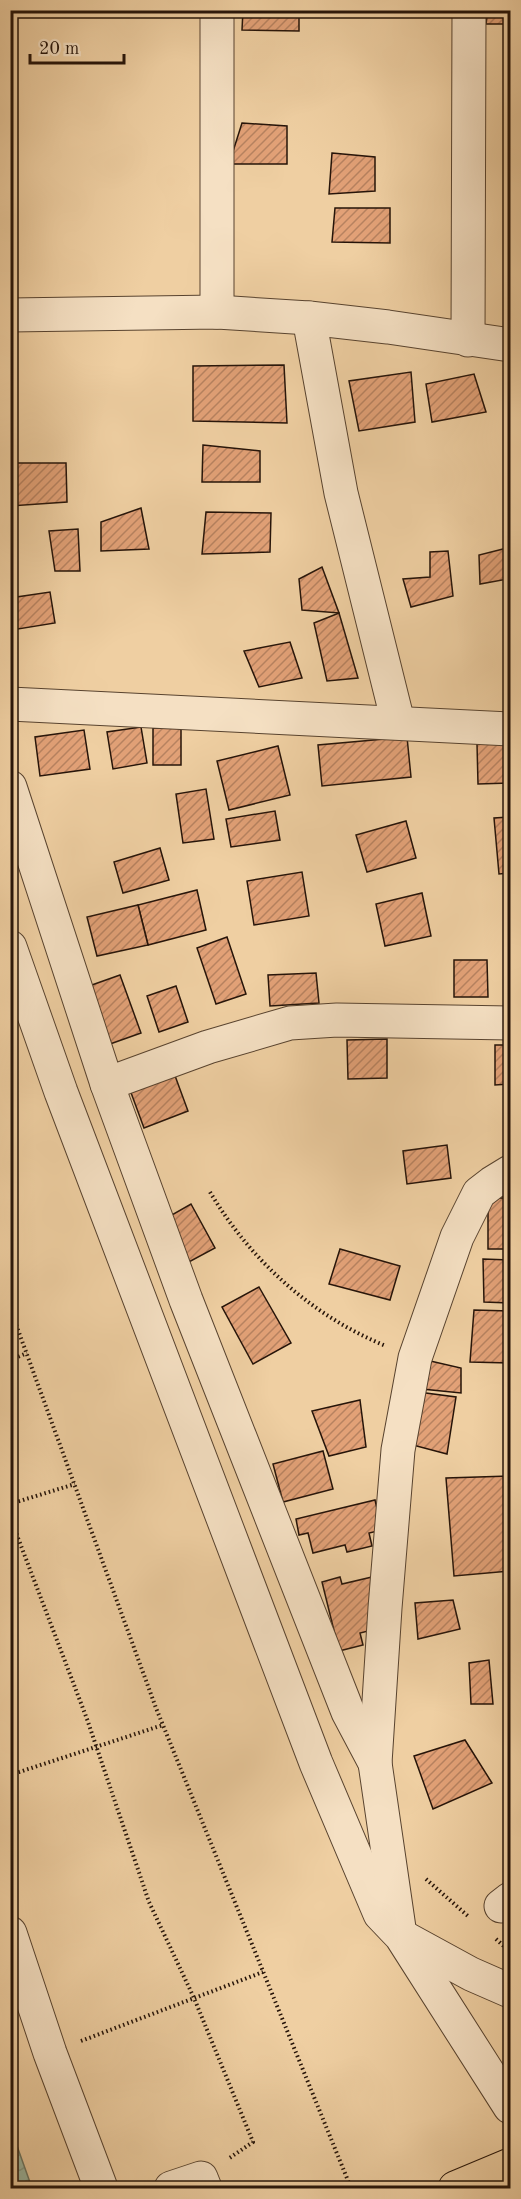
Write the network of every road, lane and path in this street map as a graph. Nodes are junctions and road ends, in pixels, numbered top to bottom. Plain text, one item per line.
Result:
1 (216, 10) edge
2 (470, 10) edge
3 (217, 312) junction
4 (10, 315) edge
5 (309, 318) junction
6 (468, 340) junction
7 (510, 345) edge
8 (10, 704) edge
9 (398, 722) junction
10 (510, 729) edge
11 (10, 787) edge
12 (10, 947) edge
13 (510, 1023) edge
14 (107, 1084) junction
15 (510, 1172) edge
16 (210, 1192) dead end
17 (10, 1308) edge
18 (27, 1353) junction
19 (414, 1358) junction
20 (10, 1360) edge
21 (10, 1418) edge
22 (10, 1444) edge
23 (75, 1484) junction
24 (10, 1504) edge
25 (10, 1517) edge
26 (163, 1725) junction
27 (97, 1747) junction
28 (375, 1763) junction
29 (10, 1775) edge
30 (425, 1878) dead end
31 (469, 1917) dead end
32 (10, 1933) edge
33 (401, 1936) junction
34 (495, 1938) dead end
35 (510, 1952) edge
36 (262, 1972) junction
37 (510, 1990) edge
38 (194, 1998) junction
39 (50, 2053) junction
40 (510, 2107) edge
41 (510, 2165) edge
42 (467, 2183) edge
43 (192, 2185) edge
44 (101, 2188) edge
45 (351, 2188) edge

1 - 3 street
2 - 6 street
3 - 4 street
3 - 5 street
5 - 6 street
5 - 9 street
6 - 7 street
8 - 9 street
9 - 10 street
11 - 14 street
12 - 33 street
13 - 14 street
14 - 28 street
15 - 19 street
16 - 19 path
17 - 18 path
18 - 20 path
18 - 23 path
19 - 28 street
21 - 22 path
23 - 24 path
23 - 26 path
25 - 27 path
26 - 27 path
26 - 36 path
27 - 29 path
27 - 38 path
28 - 33 street
30 - 31 path
32 - 39 street
33 - 37 street
33 - 40 street
34 - 35 path
36 - 38 path
36 - 45 path
38 - 39 path
38 - 43 path
39 - 44 street
41 - 42 main road

